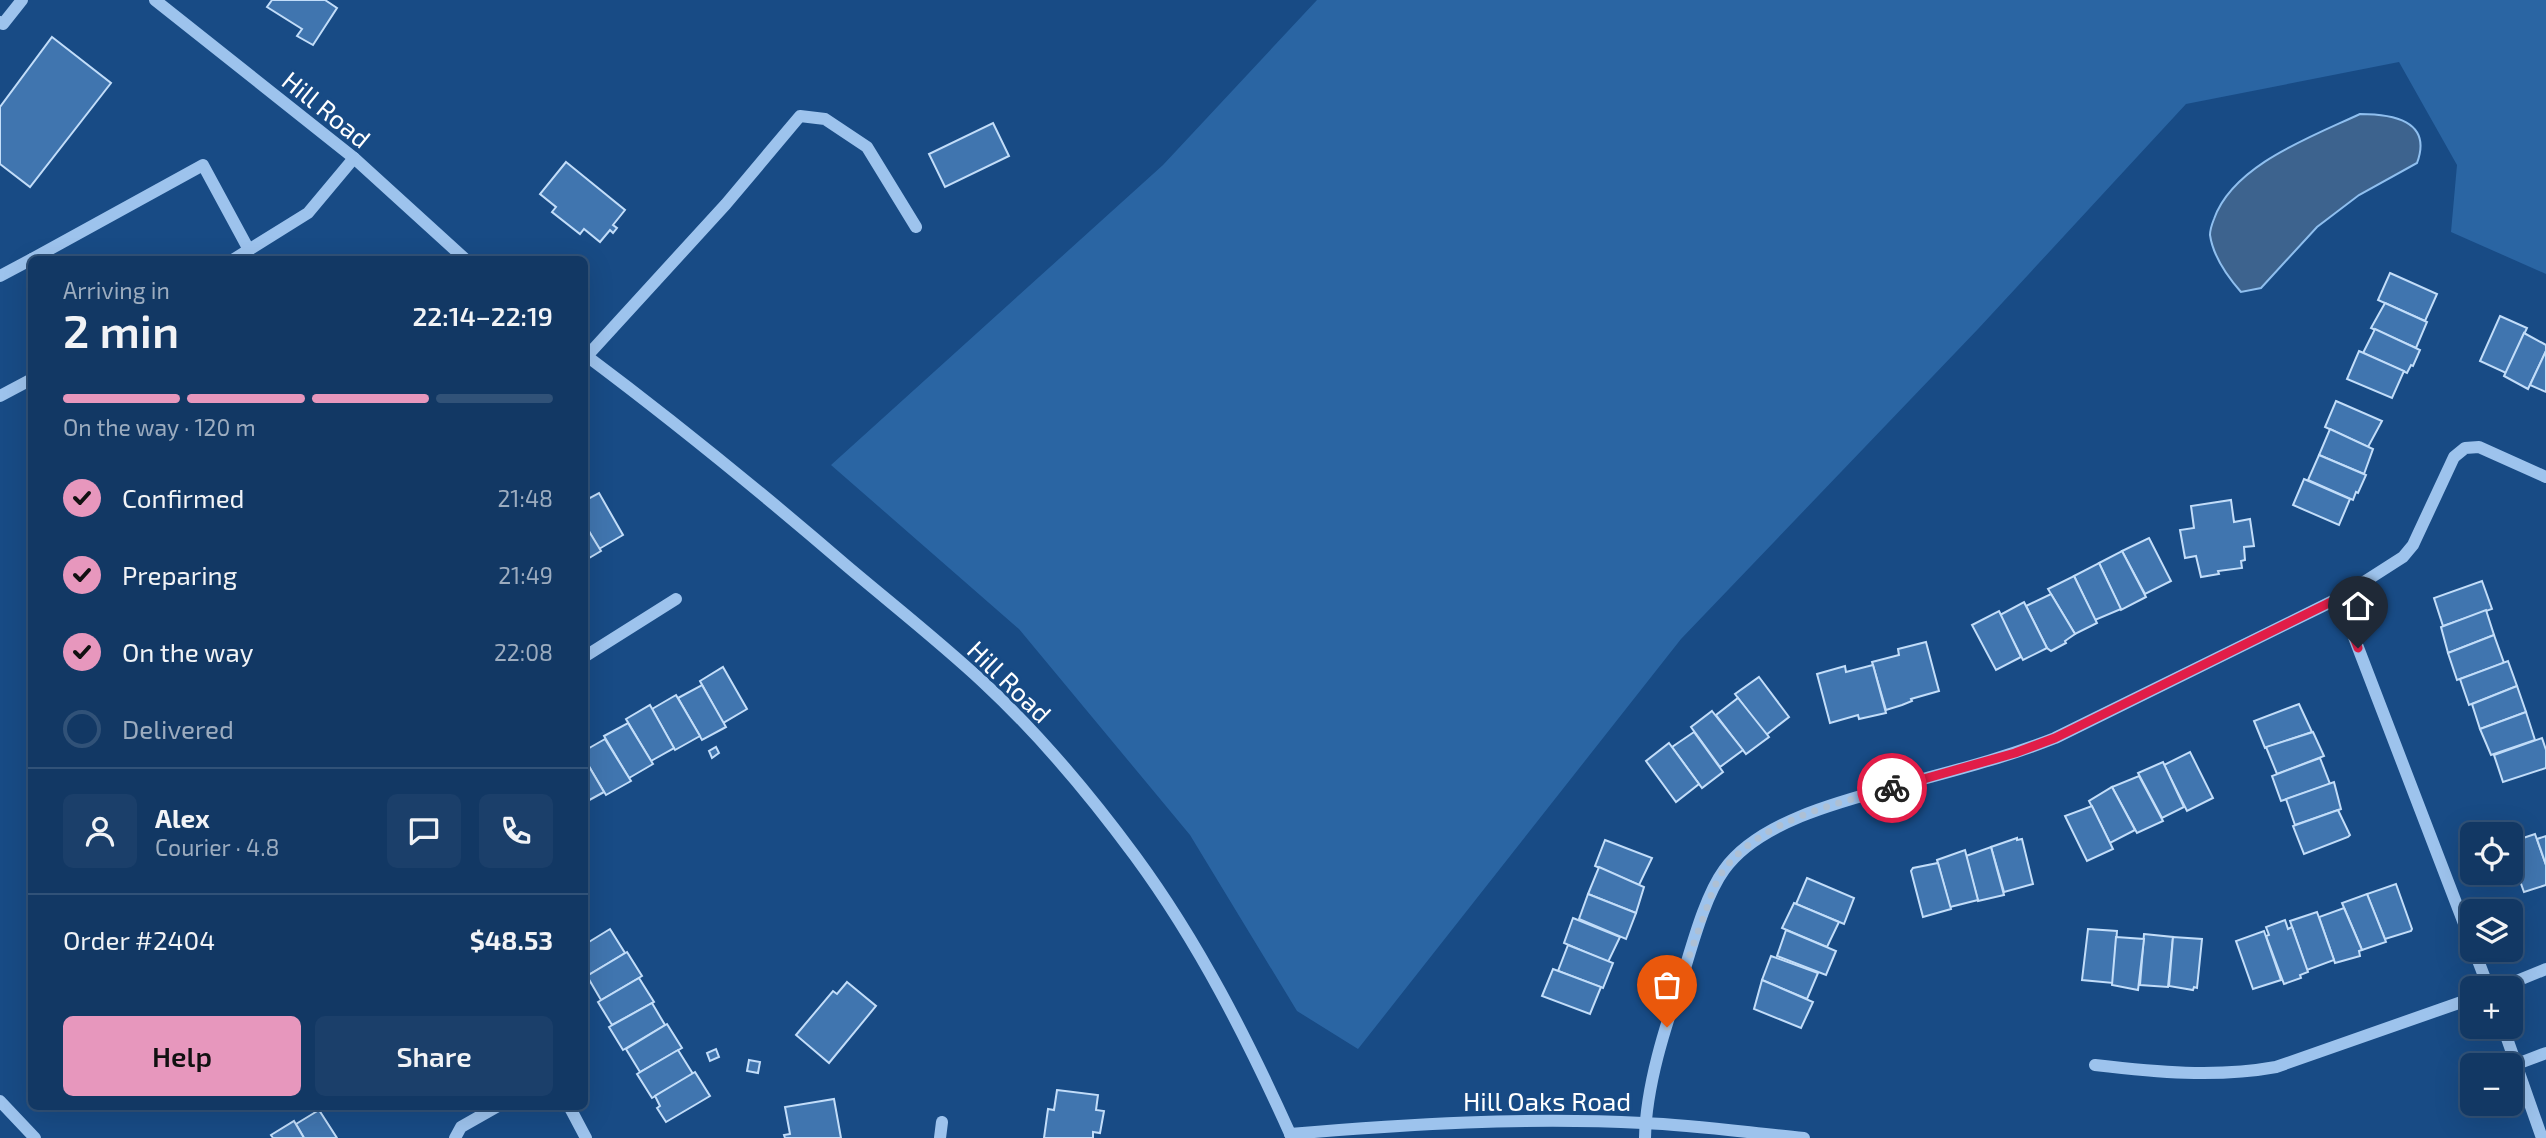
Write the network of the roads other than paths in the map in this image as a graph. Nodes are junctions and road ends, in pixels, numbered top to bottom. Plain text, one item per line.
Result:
1 (22, 0) edge
2 (155, 0) edge
3 (0, 22) edge
4 (354, 158) junction
5 (916, 227) dead end
6 (249, 250) junction
7 (37, 256) edge
8 (239, 256) edge
9 (463, 256) edge
10 (28, 261) edge
11 (0, 276) edge
12 (588, 353) edge
13 (588, 357) edge
14 (28, 381) edge
15 (0, 396) edge
16 (2546, 477) edge
17 (2339, 598) junction
18 (676, 599) dead end
19 (588, 654) edge
20 (2460, 915) edge
21 (2546, 970) edge
22 (2523, 979) edge
23 (2460, 1002) edge
24 (2546, 1053) edge
25 (2523, 1061) edge
26 (2095, 1065) dead end
27 (2523, 1081) edge
28 (0, 1101) edge
29 (491, 1110) edge
30 (571, 1110) edge
31 (942, 1122) dead end
32 (1645, 1123) junction
33 (1291, 1136) edge
34 (35, 1138) edge
35 (455, 1138) edge
36 (586, 1138) edge
37 (940, 1138) edge
38 (1644, 1138) edge
39 (1804, 1138) edge
40 (2542, 1138) edge

1 - 3 street
2 - 4 street, Hill Road
4 - 6 street
4 - 9 street, Hill Road
5 - 12 street
6 - 7 street
6 - 8 street
10 - 11 street
13 - 33 street, Hill Road
14 - 15 street
16 - 17 street
17 - 20 street
17 - 32 street
18 - 19 street
21 - 22 street
23 - 26 street
24 - 25 street
27 - 40 street
28 - 34 street
29 - 35 street
30 - 36 street
31 - 37 street
32 - 33 street, Hill Oaks Road
32 - 38 street
32 - 39 street, Hill Oaks Road

